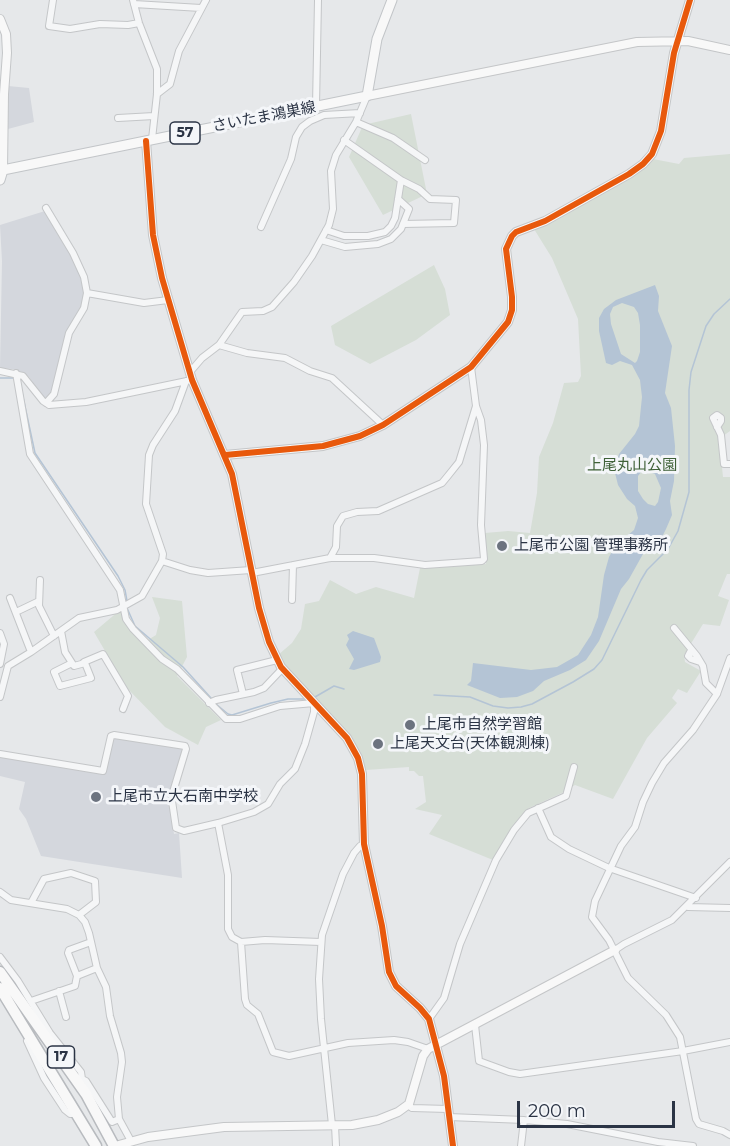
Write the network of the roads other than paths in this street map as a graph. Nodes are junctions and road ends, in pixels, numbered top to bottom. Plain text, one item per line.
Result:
1 (53, 0) edge
2 (206, 0) edge
3 (318, 0) edge
4 (392, 0) edge
5 (690, 0) edge
6 (134, 2) edge
7 (201, 8) junction
8 (0, 19) edge
9 (139, 23) junction
10 (678, 40) junction
11 (730, 50) edge
12 (157, 94) junction
13 (368, 96) junction
14 (316, 106) junction
15 (360, 113) junction
16 (154, 116) junction
17 (118, 118) dead end
18 (356, 123) junction
19 (149, 140) junction
20 (344, 140) junction
21 (425, 160) dead end
22 (2, 170) edge
23 (0, 180) edge
24 (401, 180) junction
25 (398, 199) junction
26 (46, 208) dead end
27 (403, 224) junction
28 (261, 227) dead end
29 (326, 230) junction
30 (321, 240) junction
31 (87, 293) junction
32 (168, 300) junction
33 (219, 345) junction
34 (471, 367) junction
35 (0, 370) edge
36 (16, 373) junction
37 (189, 378) junction
38 (46, 403) junction
39 (476, 406) junction
40 (384, 425) junction
41 (717, 427) dead end
42 (225, 455) junction
43 (730, 464) edge
44 (330, 558) junction
45 (162, 561) junction
46 (293, 565) junction
47 (252, 572) junction
48 (40, 580) dead end
49 (10, 598) dead end
50 (292, 600) dead end
51 (39, 601) junction
52 (123, 608) junction
53 (16, 612) junction
54 (674, 628) dead end
55 (61, 631) junction
56 (0, 633) edge
57 (54, 636) junction
58 (31, 652) junction
59 (730, 658) edge
60 (277, 660) junction
61 (84, 662) junction
62 (72, 663) junction
63 (0, 664) edge
64 (8, 666) junction
65 (282, 669) junction
66 (243, 694) junction
67 (717, 694) junction
68 (0, 697) edge
69 (209, 703) junction
70 (314, 703) junction
71 (123, 709) dead end
72 (0, 753) edge
73 (574, 767) dead end
74 (538, 808) junction
75 (218, 823) junction
76 (364, 844) junction
77 (730, 862) edge
78 (609, 868) junction
79 (0, 892) edge
80 (696, 898) junction
81 (31, 903) junction
82 (688, 907) junction
83 (730, 908) edge
84 (79, 915) junction
85 (91, 942) junction
86 (241, 942) junction
87 (321, 942) junction
88 (615, 950) junction
89 (0, 957) edge
90 (97, 968) junction
91 (0, 972) edge
92 (77, 976) junction
93 (59, 991) junction
94 (0, 996) edge
95 (31, 1001) junction
96 (66, 1017) dead end
97 (429, 1019) junction
98 (475, 1025) junction
99 (730, 1042) edge
100 (432, 1048) junction
101 (325, 1049) junction
102 (683, 1051) junction
103 (81, 1082) junction
104 (408, 1105) junction
105 (449, 1113) junction
106 (119, 1119) junction
107 (524, 1120) junction
108 (333, 1125) junction
109 (730, 1135) edge
110 (131, 1141) junction
111 (96, 1146) edge
112 (115, 1146) edge
113 (336, 1146) edge
114 (453, 1146) edge
115 (521, 1146) edge
116 (693, 1146) edge

1 - 9 street
2 - 7 street
3 - 14 street
4 - 13 main road
5 - 10 street
6 - 7 street
6 - 9 street
7 - 12 street
8 - 22 street
9 - 12 street
10 - 11 street
10 - 13 street
10 - 34 street
12 - 16 street
13 - 14 main road, さいたま鴻巣線 / 57
13 - 15 street
14 - 19 main road, さいたま鴻巣線 / 57
15 - 18 street
15 - 28 street
16 - 17 street
16 - 19 street
18 - 20 street
18 - 21 street
19 - 22 main road, さいたま鴻巣線 / 57
19 - 32 street
20 - 24 street
20 - 29 street
22 - 23 main road
24 - 25 street
24 - 27 street
25 - 27 street
25 - 29 street
26 - 31 street
27 - 30 street
29 - 30 street
30 - 33 street
31 - 32 street
31 - 38 street
32 - 37 street
33 - 37 street
33 - 40 street
34 - 39 street
34 - 40 street
35 - 36 street
36 - 38 street
36 - 52 street
37 - 38 street
37 - 42 street
37 - 45 street
39 - 44 street
39 - 44 street
40 - 42 street
41 - 43 street
42 - 47 street
44 - 46 street
45 - 47 street
45 - 52 street
46 - 47 street
46 - 50 street
47 - 60 street
48 - 51 street
49 - 53 street
51 - 53 street
51 - 57 street
52 - 55 street
52 - 69 street
53 - 58 street
54 - 67 street
55 - 57 street
55 - 62 street
56 - 63 street
57 - 58 street
58 - 64 street
59 - 67 street
60 - 65 street
60 - 66 street
61 - 62 street
61 - 62 street
61 - 71 street
63 - 64 street
64 - 68 street
65 - 66 street
65 - 70 street
66 - 69 street
67 - 78 street
69 - 70 street
70 - 75 street
70 - 76 street
72 - 75 street
73 - 74 street
74 - 78 street
74 - 97 street
75 - 86 street
76 - 87 street
76 - 97 street
77 - 80 street
78 - 80 street
78 - 88 street
79 - 81 street
80 - 82 street
81 - 84 street
81 - 84 street
82 - 83 street
82 - 88 street
84 - 85 street
85 - 90 street
85 - 92 street
86 - 87 street
86 - 101 street
87 - 101 street
88 - 98 street
88 - 102 street
89 - 95 street
90 - 92 street
90 - 106 street
91 - 103 highway, 17
92 - 93 street
93 - 95 street
93 - 96 street
94 - 111 highway, 17
95 - 103 street
97 - 100 street
98 - 100 street
98 - 102 street
99 - 102 street
100 - 101 street
100 - 104 street
100 - 105 street
101 - 108 street
102 - 109 street
103 - 106 street
103 - 112 highway, 17
104 - 105 street
104 - 108 street
105 - 107 street
105 - 114 street
106 - 110 street
107 - 115 street
107 - 116 street
108 - 110 street
108 - 113 street
110 - 112 street

